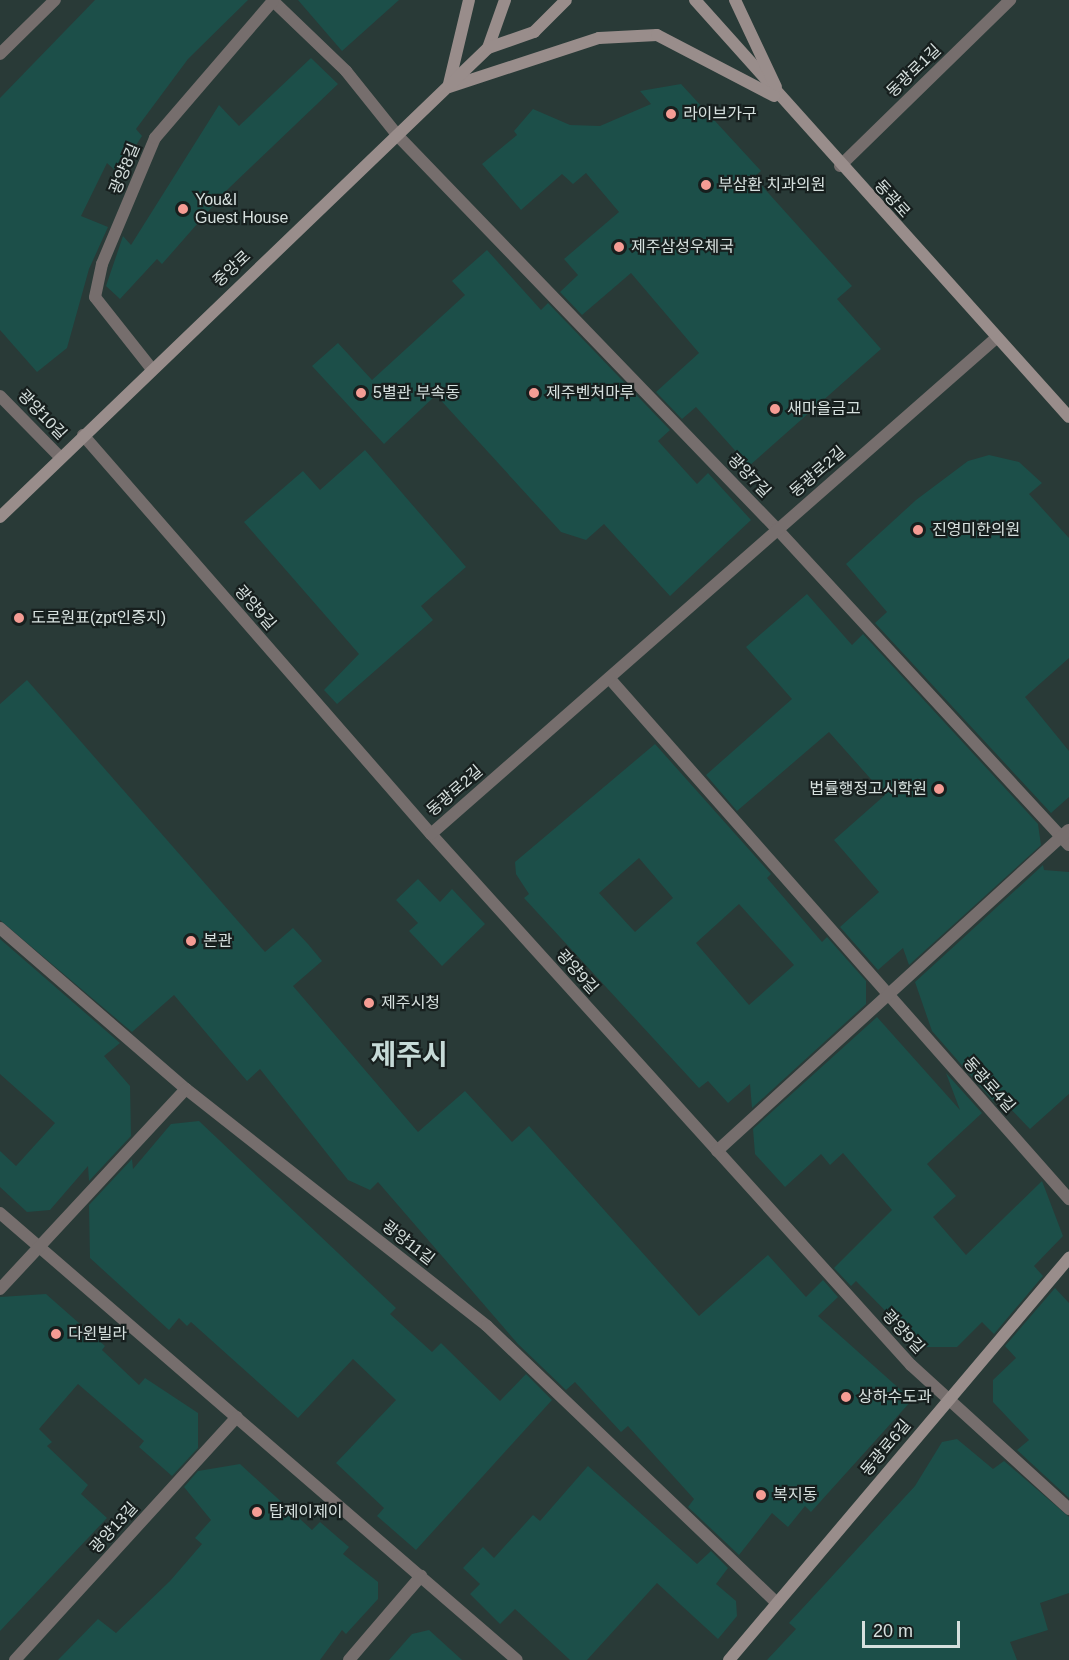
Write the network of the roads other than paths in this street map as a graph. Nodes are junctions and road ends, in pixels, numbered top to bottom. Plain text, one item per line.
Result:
1 (54, 0) edge
2 (273, 0) edge
3 (468, 0) edge
4 (505, 0) edge
5 (566, 0) edge
6 (695, 0) edge
7 (735, 0) edge
8 (1010, 0) edge
9 (488, 48) junction
10 (0, 54) edge
11 (447, 87) junction
12 (783, 101) junction
13 (398, 136) junction
14 (840, 166) junction
15 (996, 339) junction
16 (151, 368) junction
17 (0, 396) edge
18 (1069, 417) edge
19 (83, 435) junction
20 (60, 458) junction
21 (0, 517) edge
22 (777, 529) junction
23 (610, 679) junction
24 (430, 834) junction
25 (1066, 837) edge
26 (0, 928) edge
27 (884, 993) junction
28 (186, 1089) junction
29 (717, 1151) junction
30 (1069, 1199) edge
31 (0, 1213) edge
32 (38, 1245) junction
33 (1069, 1258) edge
34 (0, 1288) edge
35 (952, 1398) junction
36 (237, 1417) junction
37 (1069, 1509) edge
38 (421, 1576) junction
39 (777, 1603) junction
40 (15, 1660) edge
41 (350, 1660) edge
42 (517, 1660) edge
43 (729, 1660) edge

1 - 10 street
2 - 13 street, 광양8길
2 - 16 street, 광양8길
3 - 11 main road
4 - 9 main road, 중앙로
5 - 9 main road, 중앙로
6 - 12 main road, 동광로
7 - 12 main road
8 - 14 street, 동광로1길
9 - 11 main road, 중앙로
11 - 12 main road
11 - 13 main road, 중앙로
12 - 14 main road, 동광로
13 - 16 main road, 중앙로
13 - 22 street, 광양7길
14 - 15 main road, 동광로
15 - 18 main road, 동광로
15 - 22 street, 동광로2길
16 - 19 main road, 중앙로
17 - 20 street, 광양10길
19 - 20 main road, 중앙로
19 - 24 street, 광양9길
20 - 21 main road, 중앙로
22 - 23 street, 동광로2길
22 - 25 street, 광양7길
23 - 24 street, 동광로2길
23 - 27 street
24 - 29 street, 광양9길
25 - 27 street
26 - 28 street, 광양11길
27 - 29 street
27 - 30 street, 동광로4길
28 - 32 street
28 - 39 street, 광양11길
29 - 35 street, 광양9길
31 - 32 street
32 - 34 street
32 - 36 street
33 - 35 main road, 동광로6길
35 - 37 street, 광양9길
35 - 39 main road, 동광로6길
36 - 38 street
36 - 40 street, 광양13길
38 - 41 street
38 - 42 street
39 - 43 main road, 동광로6길

